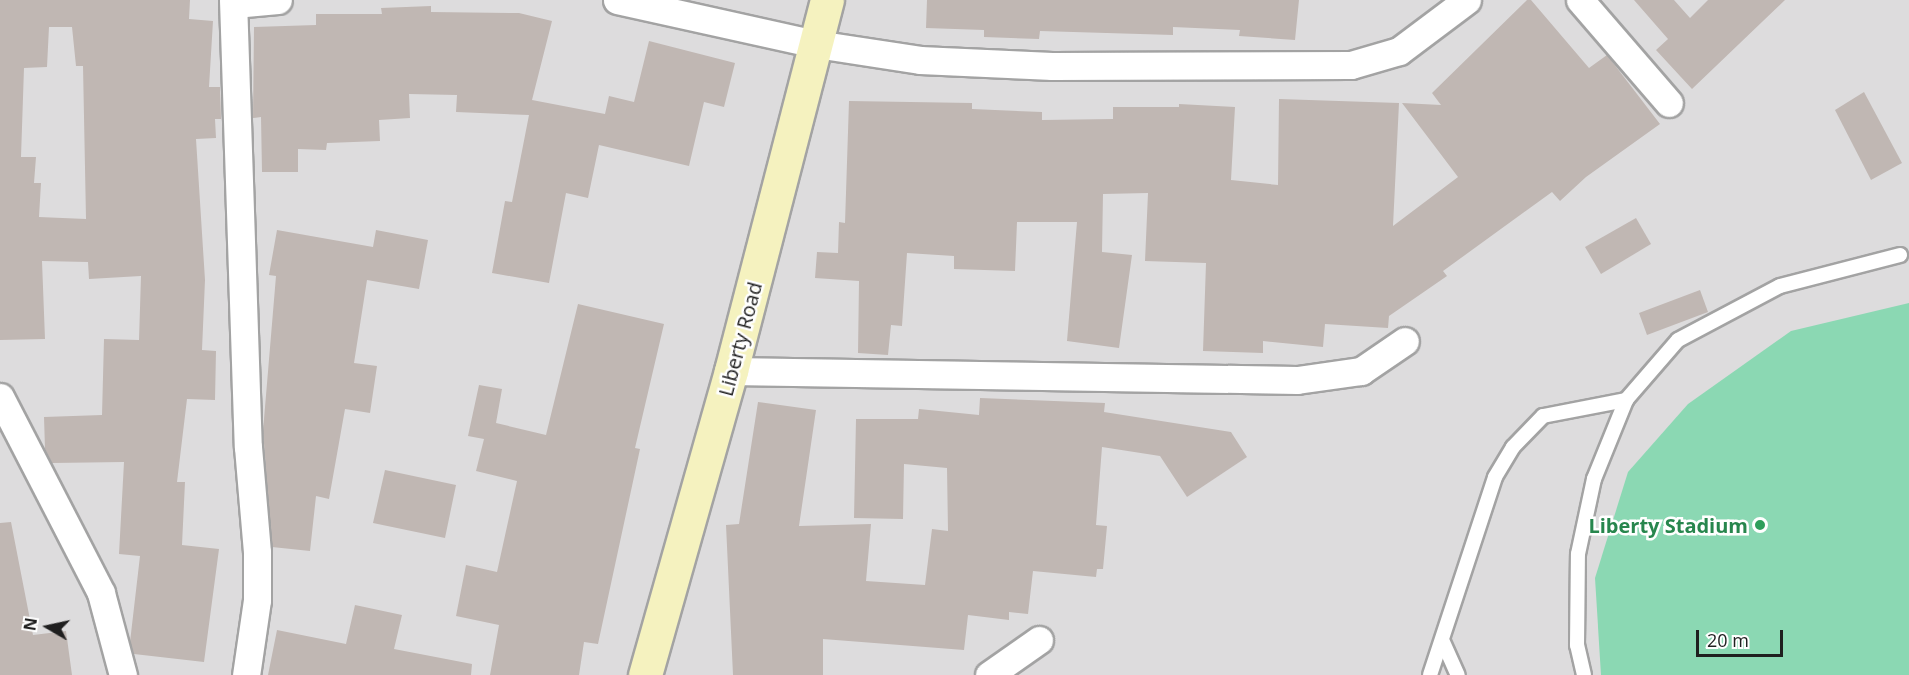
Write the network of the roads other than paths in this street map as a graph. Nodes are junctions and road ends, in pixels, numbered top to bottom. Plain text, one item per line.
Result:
1 (278, 0) edge
2 (617, 0) edge
3 (827, 0) edge
4 (1467, 0) edge
5 (1580, 0) edge
6 (233, 2) edge
7 (816, 44) junction
8 (1669, 103) dead end
9 (1900, 255) dead end
10 (1405, 341) dead end
11 (731, 371) junction
12 (0, 397) edge
13 (1626, 400) junction
14 (1039, 640) dead end
15 (1443, 642) junction
16 (123, 675) edge
17 (246, 675) edge
18 (645, 675) edge
19 (989, 675) edge
20 (1430, 675) edge
21 (1458, 675) edge
22 (1584, 675) edge

1 - 6 street
2 - 7 street
3 - 7 street, Liberty Road
4 - 7 street
5 - 8 street
6 - 17 street
7 - 11 street, Liberty Road
9 - 13 lane
10 - 11 street
11 - 18 street, Liberty Road
12 - 16 street
13 - 15 lane
13 - 22 lane
14 - 19 street
15 - 20 lane
15 - 21 lane

